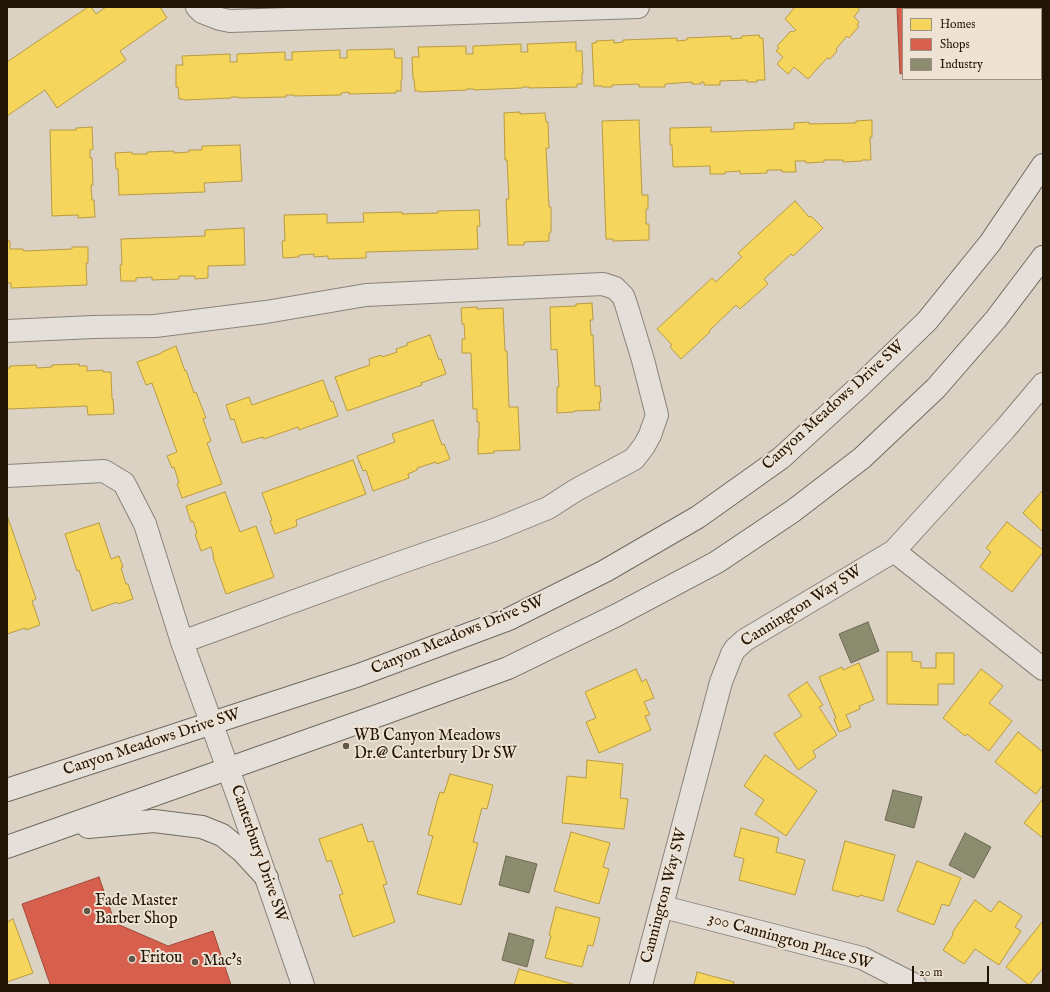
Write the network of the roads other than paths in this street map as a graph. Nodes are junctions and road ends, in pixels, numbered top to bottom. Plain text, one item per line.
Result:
1 (197, 7) edge
2 (638, 7) edge
3 (1043, 165) edge
4 (1043, 257) edge
5 (7, 331) edge
6 (1043, 384) edge
7 (7, 476) edge
8 (894, 551) junction
9 (182, 642) junction
10 (1043, 669) edge
11 (212, 724) junction
12 (228, 769) junction
13 (7, 790) edge
14 (55, 830) junction
15 (7, 847) edge
16 (267, 878) junction
17 (663, 907) junction
18 (303, 985) edge
19 (642, 985) edge
20 (915, 985) edge

1 - 2 street
3 - 11 street, Canyon Meadows Drive SW
4 - 12 street
5 - 9 street
6 - 8 street, Cannington Way SW
7 - 9 street, Canterbury Drive SW
8 - 10 street
8 - 17 street, Cannington Way SW
9 - 11 street, Canterbury Drive SW
11 - 12 street, Canterbury Drive SW
11 - 13 street, Canyon Meadows Drive SW
12 - 14 street
12 - 16 street, Canterbury Drive SW
14 - 15 street
14 - 16 street
16 - 18 street, Canterbury Drive SW
17 - 19 street, Cannington Way SW
17 - 20 street, 300 Cannington Place SW

